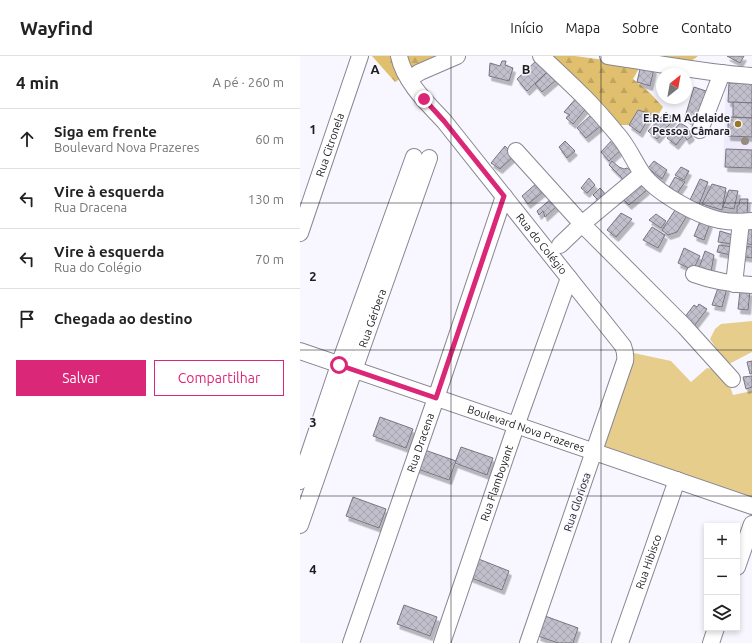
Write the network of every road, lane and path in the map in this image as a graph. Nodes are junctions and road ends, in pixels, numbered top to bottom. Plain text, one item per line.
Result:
1 (360, 56) edge
2 (399, 56) edge
3 (457, 56) edge
4 (541, 56) edge
5 (608, 56) edge
6 (722, 73) junction
7 (752, 76) edge
8 (408, 78) junction
9 (700, 130) dead end
10 (516, 151) dead end
11 (422, 157) dead end
12 (642, 174) junction
13 (504, 196) junction
14 (747, 221) edge
15 (582, 224) junction
16 (300, 233) edge
17 (560, 245) dead end
18 (694, 274) dead end
19 (569, 278) junction
20 (734, 284) junction
21 (752, 286) edge
22 (300, 352) edge
23 (625, 361) joint
24 (346, 367) junction
25 (732, 379) dead end
26 (436, 398) junction
27 (516, 426) junction
28 (593, 452) junction
29 (677, 480) junction
30 (300, 481) edge
31 (752, 506) edge
32 (752, 524) edge
33 (300, 525) edge
34 (740, 559) edge
35 (715, 631) edge
36 (351, 643) edge
37 (442, 643) edge
38 (528, 643) edge
39 (620, 643) edge
40 (711, 643) edge

1 - 16 street, Rua Citronela
2 - 8 street, Rua do Colégio
3 - 8 street
4 - 12 street
5 - 6 street
6 - 7 street
6 - 9 street
8 - 13 street, Rua do Colégio
10 - 15 street
11 - 24 street, Rua Gérbera
12 - 14 street
12 - 15 street
13 - 19 street, Rua do Colégio
13 - 26 street, Rua Dracena
14 - 20 street
15 - 17 street
15 - 25 street
18 - 20 street
19 - 23 street, Rua do Colégio
19 - 27 street, Rua Flamboyant
20 - 21 street
22 - 24 street, Boulevard Nova Prazeres
23 - 28 street, Rua Gloriosa
24 - 26 street, Boulevard Nova Prazeres
24 - 30 street, Rua Gérbera
24 - 33 street, Rua Gérbera
26 - 27 street, Boulevard Nova Prazeres
26 - 36 street, Rua Dracena
27 - 28 street, Boulevard Nova Prazeres
27 - 37 street, Rua Flamboyant
28 - 29 street, Boulevard Nova Prazeres
28 - 38 street, Rua Gloriosa
29 - 31 street, Boulevard Nova Prazeres
29 - 39 street, Rua Hibisco
32 - 34 street
35 - 40 street

